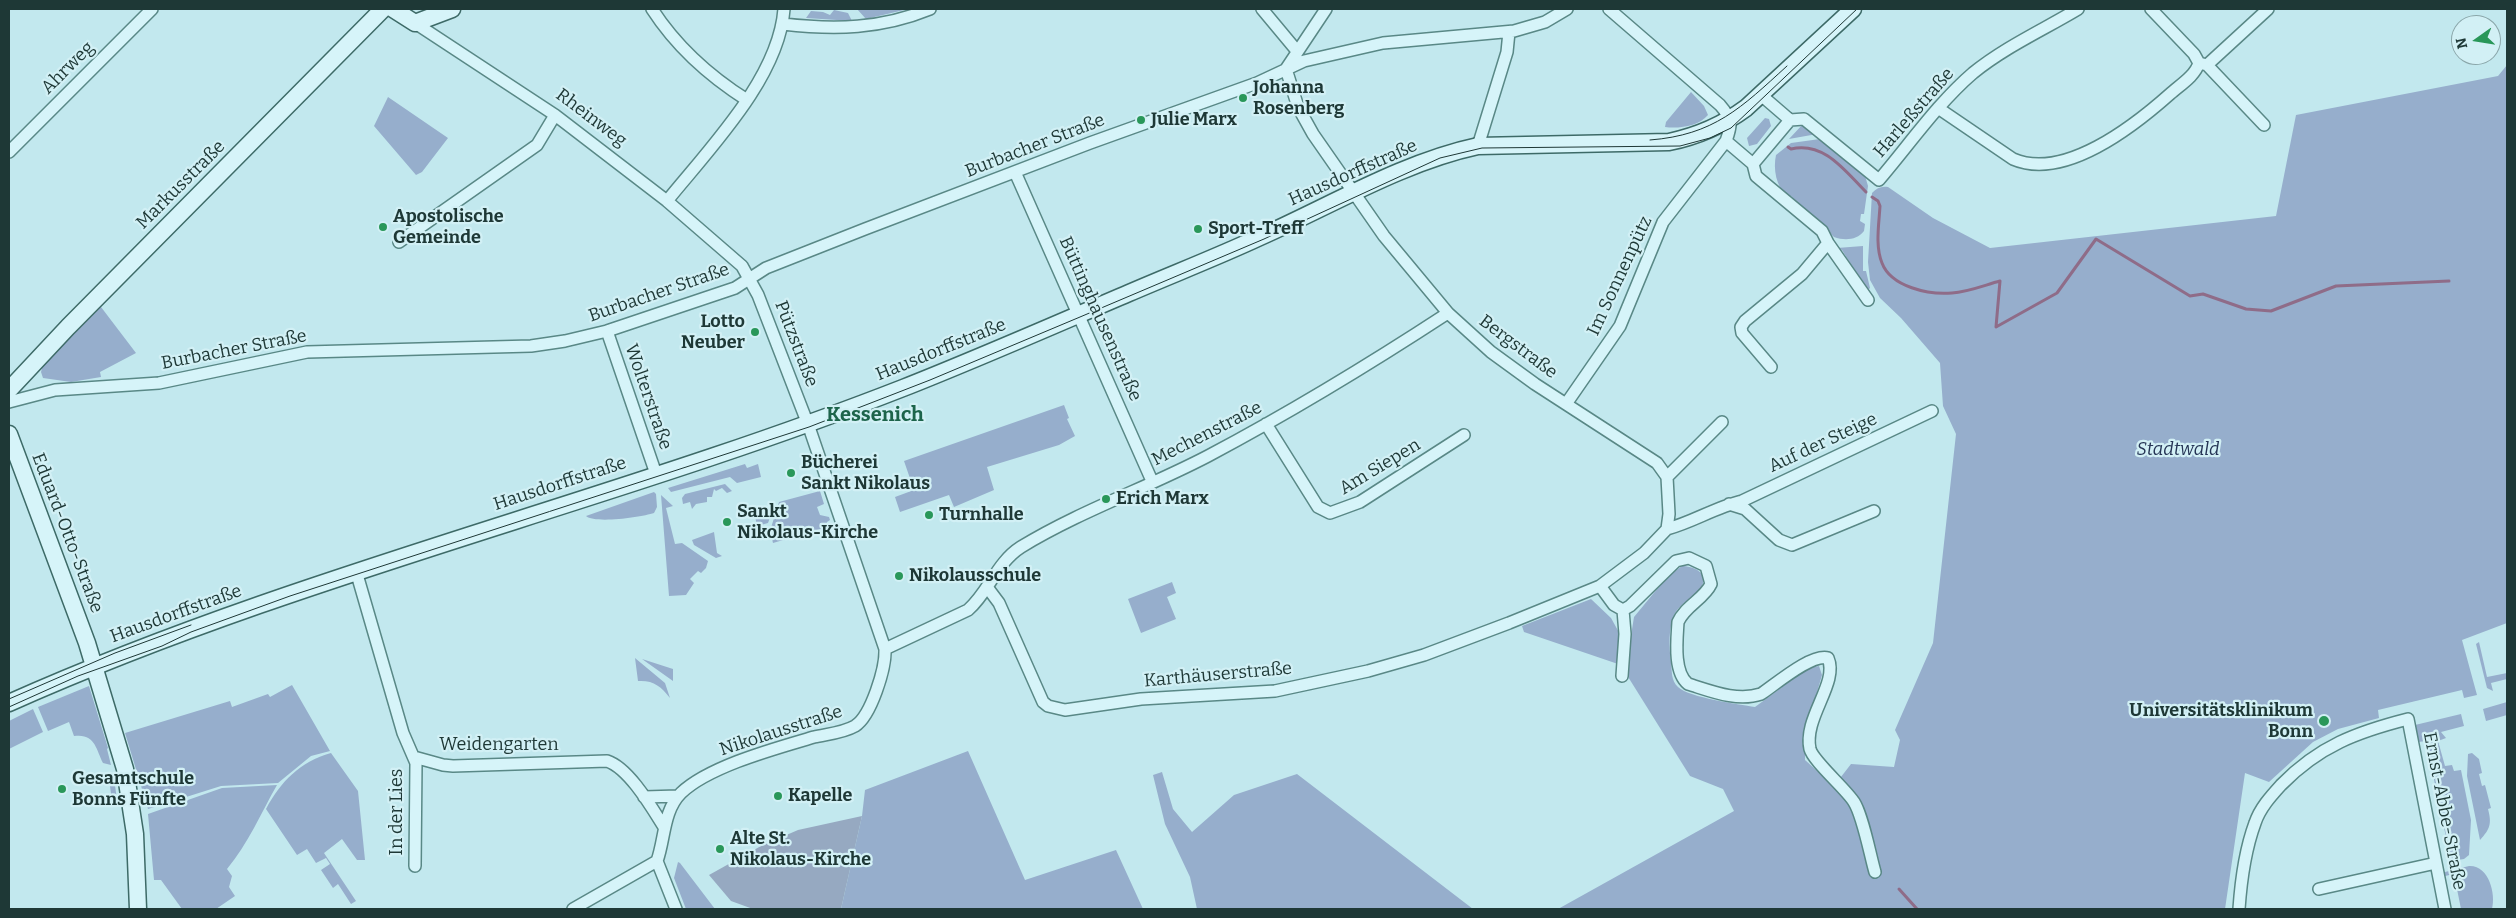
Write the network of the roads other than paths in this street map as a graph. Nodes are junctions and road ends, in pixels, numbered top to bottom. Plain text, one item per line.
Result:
1 (152, 9) edge
2 (382, 9) edge
3 (394, 9) edge
4 (452, 9) edge
5 (652, 9) edge
6 (784, 9) edge
7 (930, 9) edge
8 (1262, 9) edge
9 (1326, 9) edge
10 (1567, 9) edge
11 (1609, 9) edge
12 (1853, 9) edge
13 (2078, 9) edge
14 (2152, 9) edge
15 (2268, 9) edge
16 (415, 23) junction
17 (783, 24) junction
18 (1509, 32) junction
19 (1296, 51) junction
20 (2203, 64) junction
21 (1286, 69) junction
22 (1761, 95) junction
23 (746, 100) junction
24 (1938, 108) junction
25 (555, 115) junction
26 (1731, 120) junction
27 (1790, 120) junction
28 (2264, 125) dead end
29 (1726, 141) junction
30 (1478, 146) junction
31 (9, 152) edge
32 (1753, 164) junction
33 (1015, 172) junction
34 (1354, 192) junction
35 (667, 201) junction
36 (399, 242) dead end
37 (1828, 242) junction
38 (751, 278) junction
39 (1868, 300) dead end
40 (1448, 313) junction
41 (1078, 314) junction
42 (606, 332) junction
43 (1771, 367) dead end
44 (9, 390) edge
45 (9, 402) edge
46 (1566, 404) junction
47 (1932, 411) dead end
48 (1722, 422) dead end
49 (807, 424) junction
50 (1266, 424) junction
51 (9, 434) edge
52 (1464, 435) dead end
53 (656, 474) junction
54 (1666, 477) junction
55 (1152, 481) junction
56 (1729, 504) junction
57 (1874, 511) dead end
58 (1667, 529) junction
59 (356, 571) junction
60 (1600, 586) junction
61 (988, 587) junction
62 (1623, 610) junction
63 (885, 649) junction
64 (94, 666) junction
65 (1622, 676) dead end
66 (9, 703) edge
67 (414, 757) junction
68 (678, 796) junction
69 (644, 797) junction
70 (664, 827) junction
71 (657, 859) junction
72 (2436, 863) junction
73 (415, 866) dead end
74 (1875, 872) dead end
75 (2319, 889) dead end
76 (138, 909) edge
77 (573, 909) edge
78 (676, 909) edge
79 (2238, 909) edge
80 (2445, 909) edge

1 - 31 street, Ahrweg
2 - 44 main road, Markusstraße
3 - 16 main road, Rheinweg
4 - 16 main road
5 - 23 street
6 - 17 street
7 - 17 street
8 - 19 street
9 - 19 street
10 - 18 street, Burbacher Straße
11 - 26 street
12 - 22 main road, Hausdorffstraße
13 - 24 street, Harleßstraße
14 - 20 street
15 - 20 street
16 - 25 street, Rheinweg
17 - 23 street
18 - 21 street, Burbacher Straße
18 - 30 street
19 - 21 street
20 - 24 street
20 - 28 street
21 - 33 street, Burbacher Straße
21 - 34 street, Bergstraße
22 - 26 main road, Hausdorffstraße
22 - 27 street
23 - 35 street
24 - 27 street, Harleßstraße
25 - 35 street, Rheinweg
25 - 36 street
26 - 29 street
26 - 30 main road, Hausdorffstraße
27 - 32 street
29 - 32 street
29 - 46 street, Im Sonnenpütz
30 - 34 main road, Hausdorffstraße
32 - 37 street
33 - 38 street, Burbacher Straße
33 - 41 street, Büttinghausenstraße
34 - 40 street, Bergstraße
34 - 41 main road, Hausdorffstraße
35 - 38 street, Rheinweg
37 - 39 street
37 - 43 street
38 - 42 street, Burbacher Straße
38 - 49 street, Pützstraße
40 - 46 street, Bergstraße
40 - 50 street, Mechenstraße
41 - 49 main road, Hausdorffstraße
41 - 55 street, Büttinghausenstraße
42 - 45 street, Burbacher Straße
42 - 53 street, Wolterstraße
46 - 54 street, Bergstraße
47 - 56 street, Auf der Steige
48 - 54 street
49 - 53 main road, Hausdorffstraße
49 - 63 street, Pützstraße
50 - 52 street, Am Siepen
50 - 55 street, Mechenstraße
51 - 64 main road, Eduard-Otto-Straße
53 - 59 main road, Hausdorffstraße
54 - 58 street
55 - 61 street, Mechenstraße
56 - 57 street
56 - 58 street, Auf der Steige
58 - 60 street
59 - 64 main road, Hausdorffstraße
59 - 67 street, Weidengarten
60 - 61 street, Karthäuserstraße
60 - 62 street
61 - 63 street, Mechenstraße
62 - 65 street
62 - 74 street
63 - 68 street, Nikolausstraße
64 - 66 main road, Hausdorffstraße
64 - 76 main road, Eduard-Otto-Straße
67 - 69 street, Weidengarten
67 - 73 street, In der Lies
68 - 69 street
68 - 70 street, Nikolausstraße
69 - 70 street, Weidengarten
70 - 71 street, Nikolausstraße
71 - 77 street
71 - 78 street
72 - 75 street
72 - 79 street, Ernst-Abbe-Straße
72 - 80 street, Ernst-Abbe-Straße

